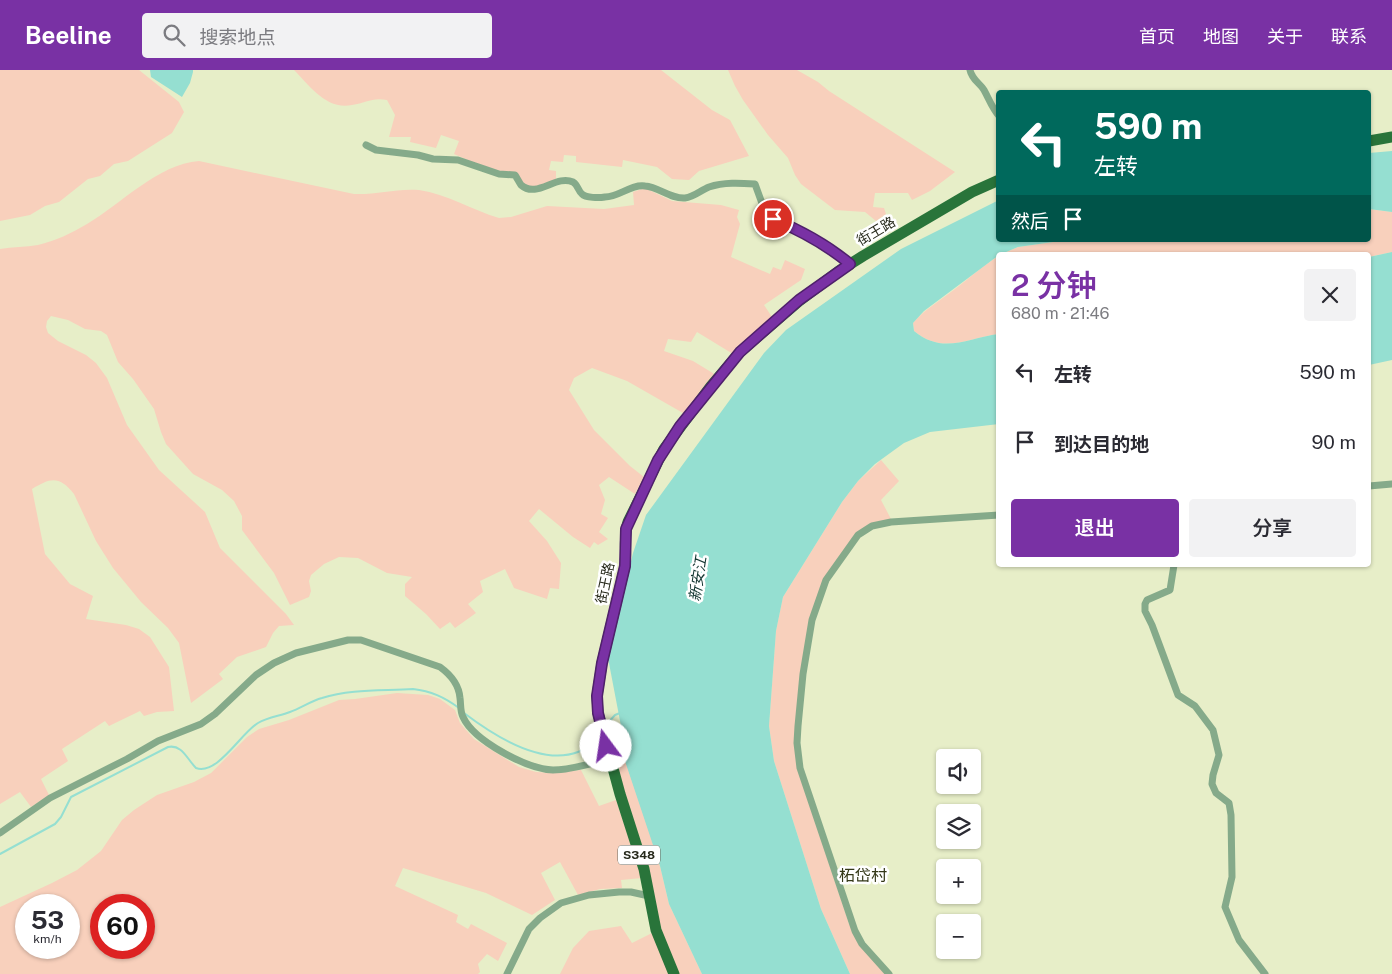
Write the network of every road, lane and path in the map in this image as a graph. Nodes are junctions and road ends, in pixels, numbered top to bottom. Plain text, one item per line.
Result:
1 (970, 70) edge
2 (996, 112) edge
3 (1392, 137) edge
4 (1371, 141) edge
5 (366, 145) dead end
6 (996, 181) edge
7 (850, 264) junction
8 (1392, 484) edge
9 (1371, 486) edge
10 (996, 515) edge
11 (1174, 567) edge
12 (610, 759) junction
13 (0, 833) edge
14 (649, 896) junction
15 (508, 974) edge
16 (674, 974) edge
17 (888, 974) edge
18 (1264, 974) edge

1 - 2 street
3 - 4 main road
5 - 7 street
6 - 7 main road, 街王路 / S348
7 - 12 main road, 街王路 / S348
8 - 9 street
10 - 17 street
11 - 18 street
12 - 13 street
12 - 14 main road, 街王路 / S348
14 - 15 street
14 - 16 main road, 街王路 / S348

